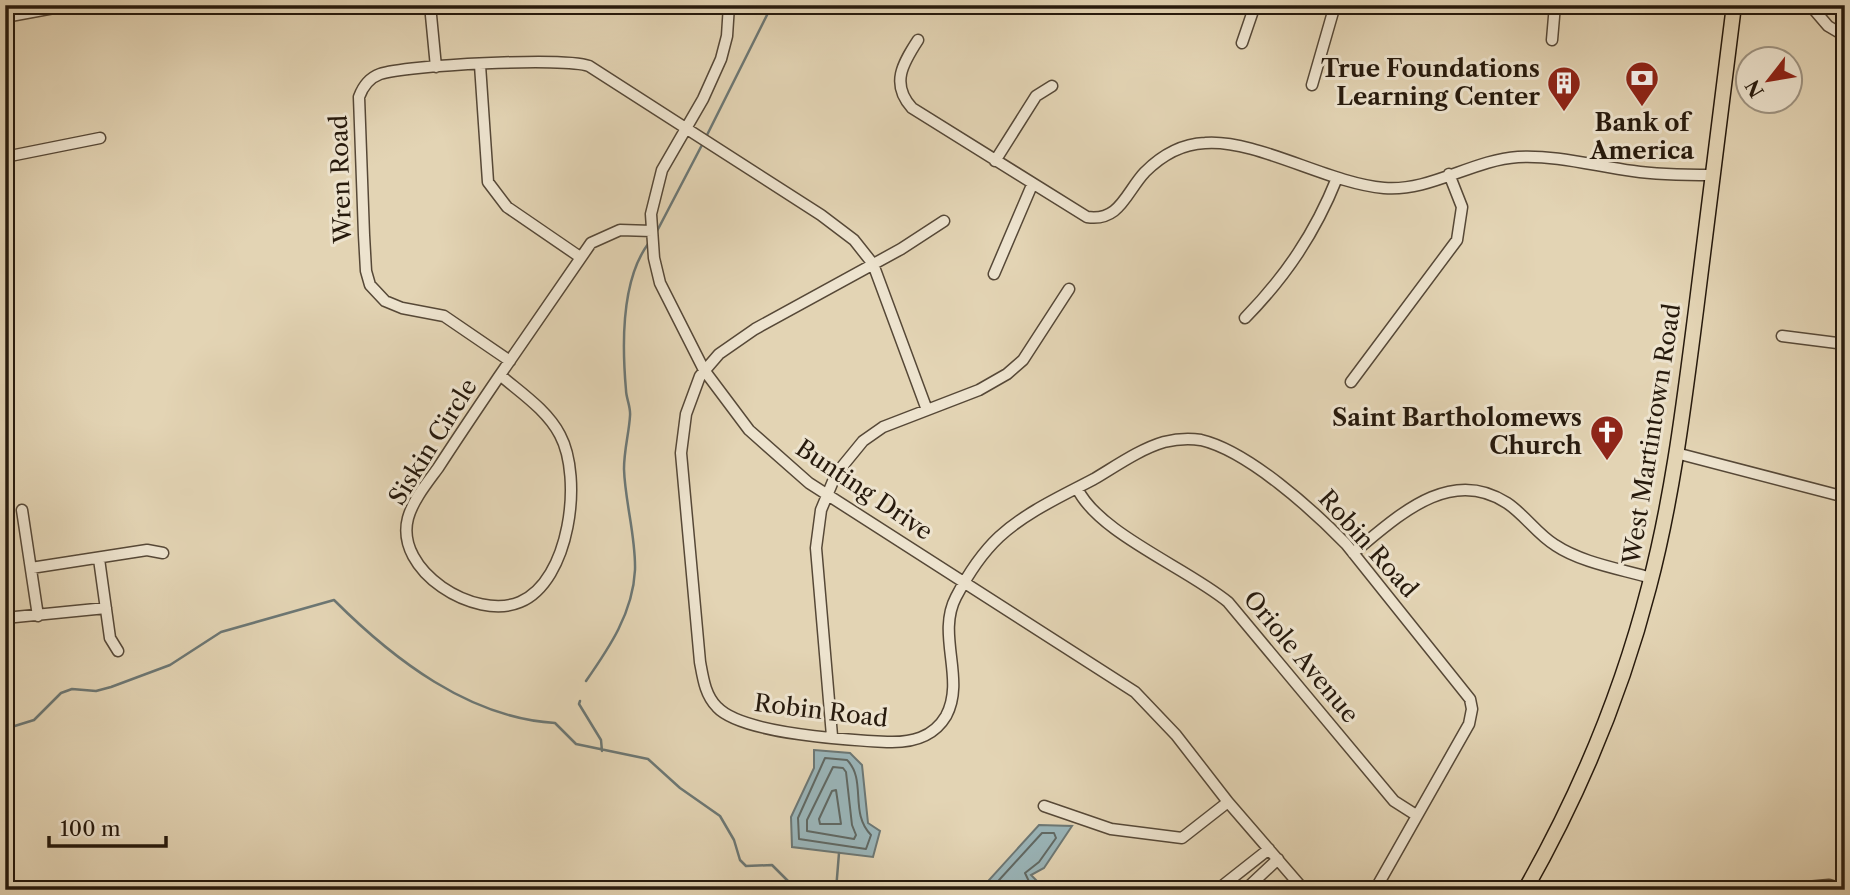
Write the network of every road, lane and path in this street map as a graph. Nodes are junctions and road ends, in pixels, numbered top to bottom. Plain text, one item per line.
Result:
1 (70, 5) edge
2 (430, 5) edge
3 (729, 5) edge
4 (1255, 5) edge
5 (1335, 5) edge
6 (1555, 5) edge
7 (1734, 5) edge
8 (1810, 5) edge
9 (5, 17) edge
10 (1845, 36) edge
11 (918, 40) dead end
12 (1552, 40) dead end
13 (1242, 43) dead end
14 (480, 65) junction
15 (436, 67) junction
16 (1312, 85) dead end
17 (1052, 86) dead end
18 (686, 128) junction
19 (100, 138) dead end
20 (5, 157) edge
21 (995, 161) junction
22 (1449, 174) junction
23 (1713, 175) junction
24 (1337, 178) junction
25 (1032, 185) junction
26 (944, 221) dead end
27 (652, 231) junction
28 (580, 257) junction
29 (873, 264) junction
30 (994, 274) dead end
31 (1069, 289) dead end
32 (1245, 318) dead end
33 (1783, 336) dead end
34 (1845, 344) edge
35 (510, 361) junction
36 (704, 370) junction
37 (500, 376) junction
38 (1351, 382) dead end
39 (927, 410) junction
40 (1676, 453) junction
41 (1077, 488) junction
42 (827, 495) junction
43 (1845, 497) edge
44 (22, 510) dead end
45 (163, 553) dead end
46 (1353, 553) junction
47 (99, 559) junction
48 (31, 568) junction
49 (1651, 578) junction
50 (965, 582) junction
51 (106, 608) junction
52 (38, 616) junction
53 (5, 618) edge
54 (118, 651) dead end
55 (832, 736) junction
56 (1228, 802) junction
57 (1044, 806) dead end
58 (1416, 815) junction
59 (1269, 849) junction
60 (1278, 859) junction
61 (1220, 889) edge
62 (1245, 890) edge
63 (1304, 890) edge
64 (1375, 890) edge
65 (1525, 890) edge
66 (1772, 890) edge
67 (1844, 890) edge

1 - 9 street
2 - 15 street
3 - 18 street, Bunting Drive
4 - 13 street
5 - 16 street
6 - 12 street
7 - 23 main road, West Martintown Road
8 - 10 street
11 - 21 street
14 - 15 street, Wren Road
14 - 18 street, Wren Road
14 - 28 street
15 - 35 street, Wren Road
17 - 21 street
18 - 27 street, Bunting Drive
18 - 29 street, Wren Road
19 - 20 street
21 - 25 street
22 - 23 street
22 - 24 street
22 - 38 street
23 - 40 main road, West Martintown Road
24 - 25 street
24 - 32 street
25 - 30 street
26 - 29 street, Robin Road
27 - 28 street, Siskin Circle
27 - 36 street, Bunting Drive
28 - 35 street, Siskin Circle
29 - 36 street, Robin Road
29 - 39 street
31 - 39 street
33 - 34 street
35 - 37 street, Siskin Circle
36 - 42 street, Bunting Drive
36 - 55 street, Robin Road
37 - 37 street, Siskin Circle
39 - 42 street
40 - 43 street
40 - 49 main road, West Martintown Road
41 - 46 street, Robin Road
41 - 50 street, Robin Road
41 - 58 street, Oriole Avenue
42 - 50 street, Bunting Drive
42 - 55 street
44 - 48 street
45 - 47 street
46 - 49 street
46 - 58 street, Robin Road
47 - 48 street
47 - 51 street
48 - 52 street
49 - 65 main road, West Martintown Road
50 - 55 street, Robin Road
50 - 56 street, Bunting Drive
51 - 52 street
51 - 54 street
52 - 53 street
56 - 57 street
56 - 59 street, Bunting Drive
58 - 64 street, Robin Road
59 - 60 street, Bunting Drive
59 - 61 street
60 - 62 street
60 - 63 street, Bunting Drive
66 - 67 street

